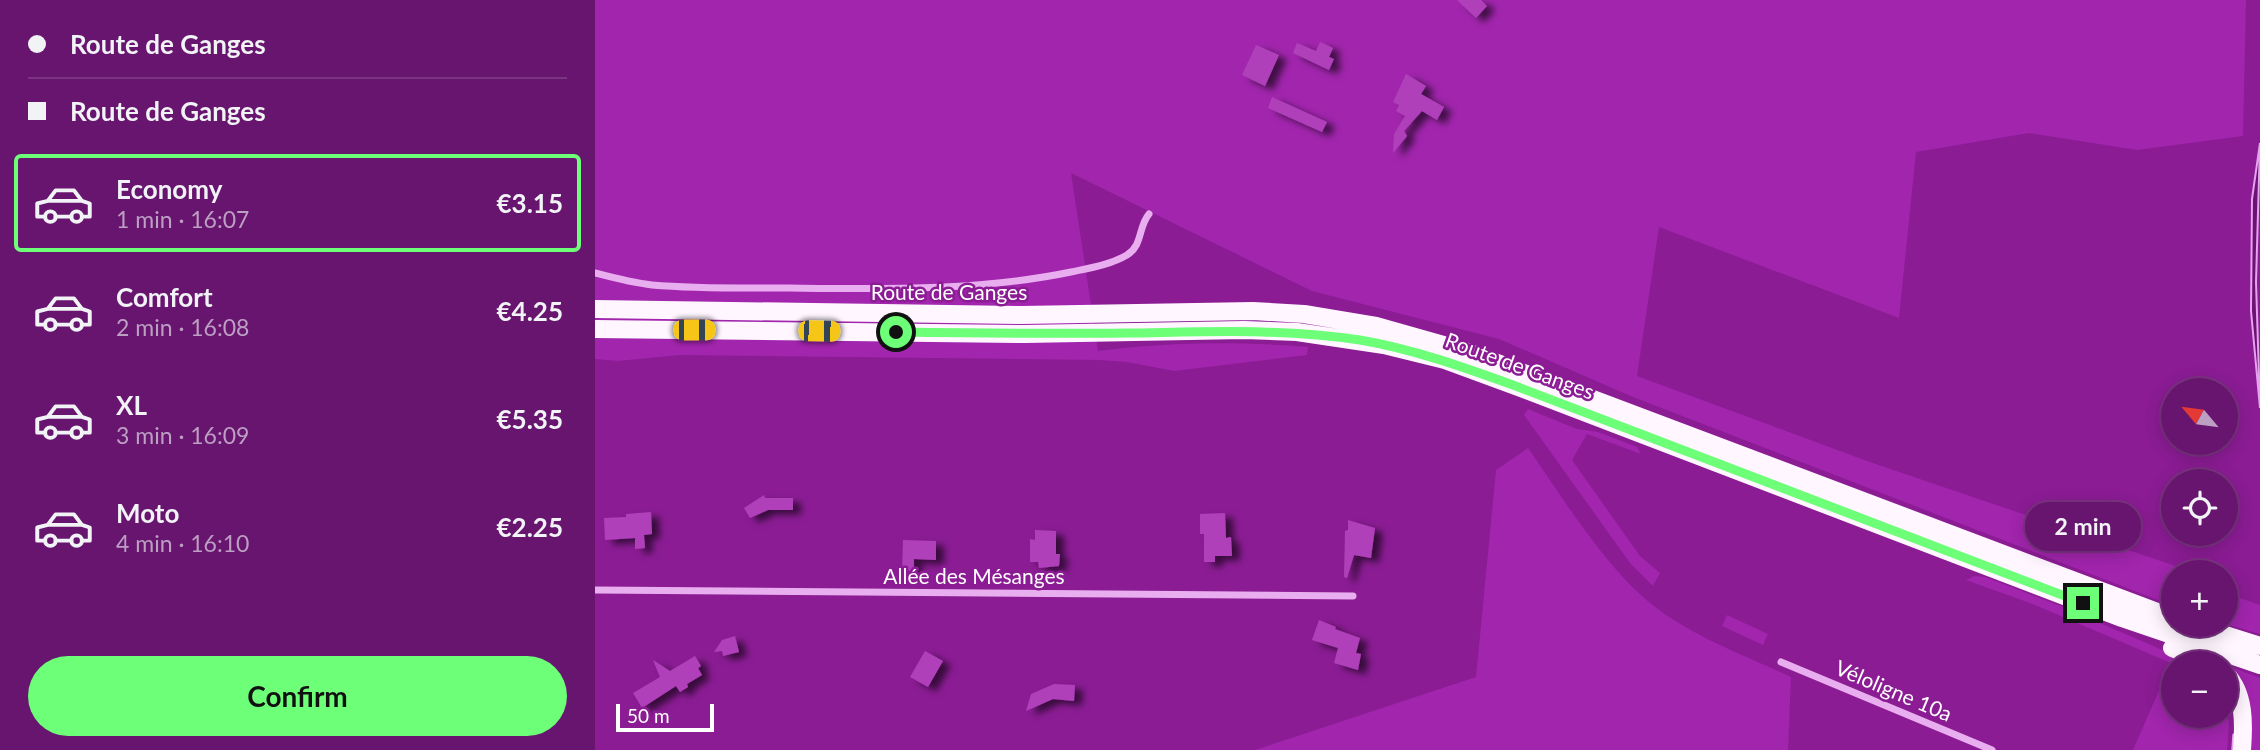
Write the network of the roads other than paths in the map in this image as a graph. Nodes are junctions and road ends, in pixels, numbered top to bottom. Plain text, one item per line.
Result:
1 (1149, 214) dead end
2 (595, 273) edge
3 (595, 309) edge
4 (595, 329) edge
5 (1915, 538) junction
6 (595, 590) edge
7 (1353, 596) dead end
8 (2161, 613) edge
9 (2232, 637) edge
10 (2260, 646) edge
11 (2182, 651) edge
12 (1781, 662) dead end
13 (2260, 665) edge
14 (2238, 696) edge
15 (1992, 750) edge
16 (2242, 750) edge

1 - 2 street
3 - 8 main road, Route de Ganges
4 - 5 main road, Route de Ganges
5 - 11 main road
5 - 13 main road, Route de Ganges
6 - 7 street, Allée des Mésanges
9 - 10 main road
12 - 15 street, Véloligne 10a
14 - 16 main road

